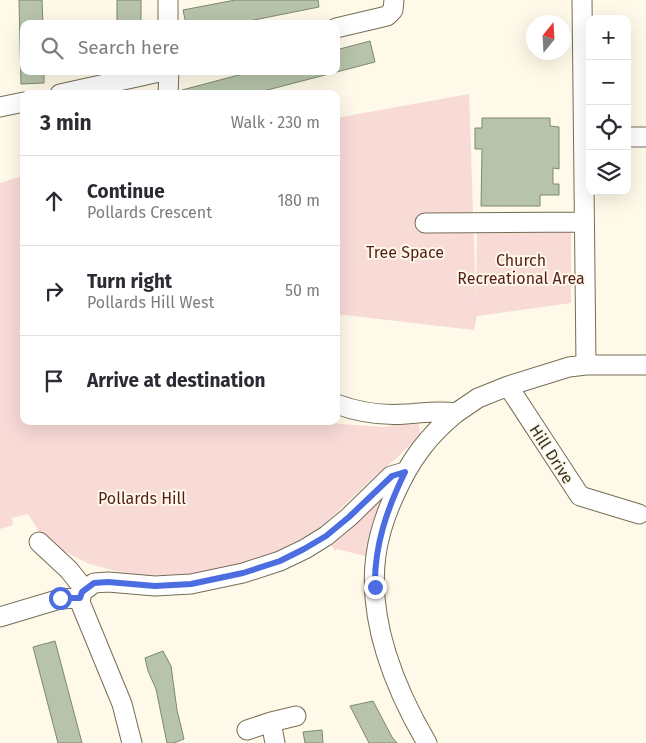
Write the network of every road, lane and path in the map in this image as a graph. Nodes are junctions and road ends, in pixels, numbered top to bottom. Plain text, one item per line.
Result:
1 (168, 0) edge
2 (394, 0) edge
3 (582, 0) edge
4 (168, 20) edge
5 (340, 27) edge
6 (146, 75) edge
7 (169, 75) edge
8 (78, 90) edge
9 (168, 90) edge
10 (20, 103) edge
11 (0, 107) edge
12 (631, 137) edge
13 (646, 137) edge
14 (586, 138) edge
15 (584, 222) junction
16 (425, 223) dead end
17 (586, 364) junction
18 (646, 365) edge
19 (508, 386) junction
20 (340, 405) edge
21 (456, 413) junction
22 (405, 472) junction
23 (639, 514) dead end
24 (40, 542) dead end
25 (82, 594) junction
26 (0, 617) edge
27 (296, 716) dead end
28 (270, 722) junction
29 (247, 730) dead end
30 (132, 743) edge
31 (274, 743) edge
32 (427, 743) edge

1 - 4 street
2 - 5 street
3 - 14 street
6 - 8 street
7 - 9 street
10 - 11 street
12 - 13 street
14 - 15 street
15 - 16 street
15 - 17 street
17 - 18 street
17 - 19 street
19 - 21 street
19 - 23 street, Hill Drive
20 - 21 street
21 - 22 street
22 - 25 street
22 - 32 street
24 - 25 street
25 - 26 street
25 - 30 street
27 - 28 street
28 - 29 street
28 - 31 street

